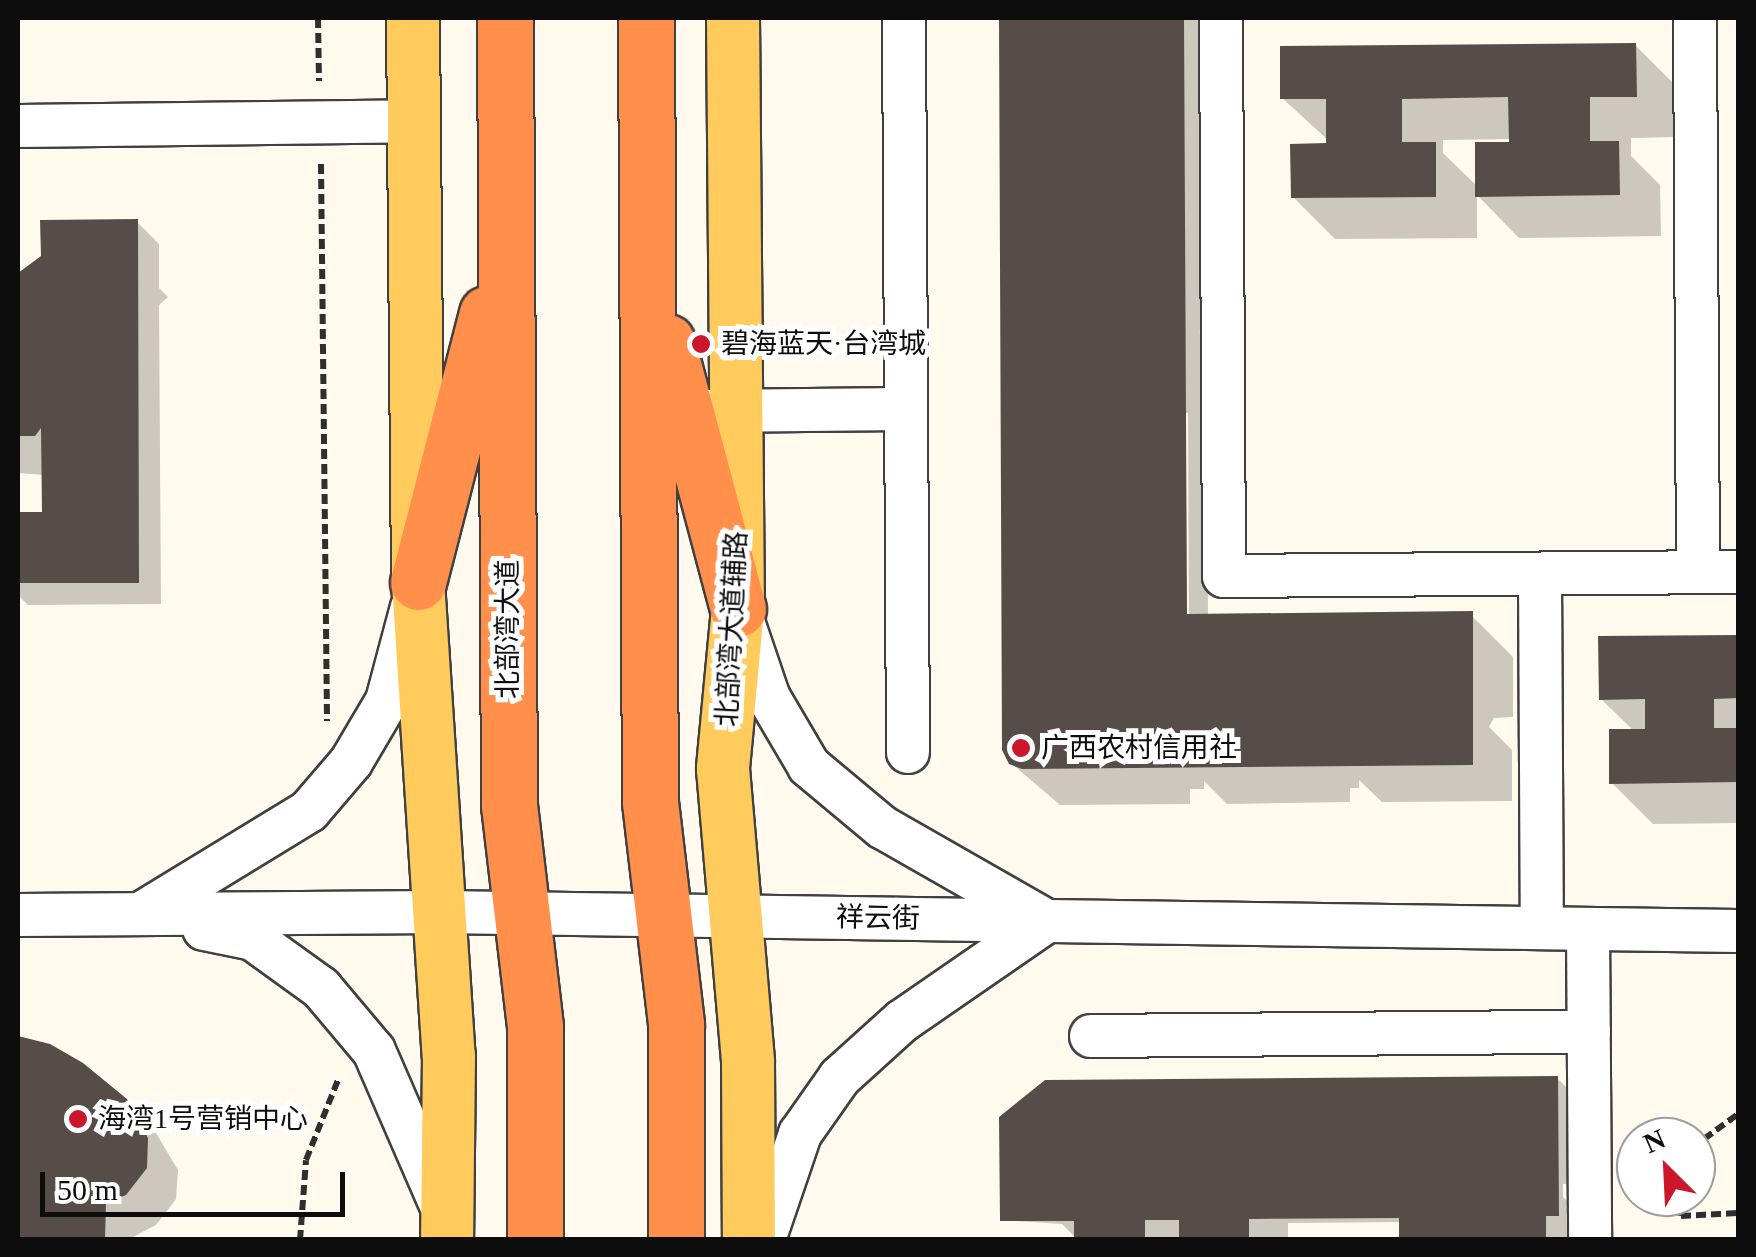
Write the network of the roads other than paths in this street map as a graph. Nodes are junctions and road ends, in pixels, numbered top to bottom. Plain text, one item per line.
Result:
1 (414, 18) edge
2 (505, 18) edge
3 (646, 18) edge
4 (733, 18) edge
5 (904, 18) edge
6 (1221, 18) edge
7 (1696, 18) edge
8 (414, 121) junction
9 (18, 126) edge
10 (506, 238) junction
11 (647, 268) junction
12 (906, 408) junction
13 (711, 411) junction
14 (1718, 572) edge
15 (1540, 574) junction
16 (418, 582) junction
17 (738, 609) junction
18 (908, 752) dead end
19 (440, 912) junction
20 (522, 914) junction
21 (18, 915) edge
22 (135, 916) junction
23 (663, 916) junction
24 (736, 916) junction
25 (1047, 921) junction
26 (1542, 928) junction
27 (1588, 928) junction
28 (1738, 931) edge
29 (1589, 1032) junction
30 (1092, 1036) dead end
31 (447, 1230) edge
32 (536, 1240) edge
33 (676, 1240) edge
34 (749, 1240) edge
35 (764, 1240) edge
36 (1590, 1240) edge

1 - 8 main road
2 - 10 highway, 北部湾大道
3 - 11 highway
4 - 13 main road
5 - 12 street
6 - 15 street
7 - 14 street
8 - 9 street
8 - 16 main road
10 - 16 highway
10 - 20 highway, 北部湾大道
11 - 13 highway
11 - 23 highway
12 - 13 street
12 - 18 street
13 - 17 highway
14 - 15 street
15 - 26 street
16 - 19 main road
16 - 22 street
17 - 24 main road, 北部湾大道辅路
17 - 25 street
19 - 20 street, 祥云街
19 - 22 street, 祥云街
19 - 31 main road
20 - 23 street, 祥云街
20 - 32 highway, 北部湾大道
21 - 22 street, 祥云街
22 - 31 street
23 - 24 street, 祥云街
23 - 33 highway
24 - 25 street, 祥云街
24 - 34 main road, 北部湾大道辅路
25 - 26 street, 祥云街
25 - 35 street
26 - 27 street, 祥云街
27 - 28 street, 祥云街
27 - 29 street
29 - 30 street
29 - 36 street

